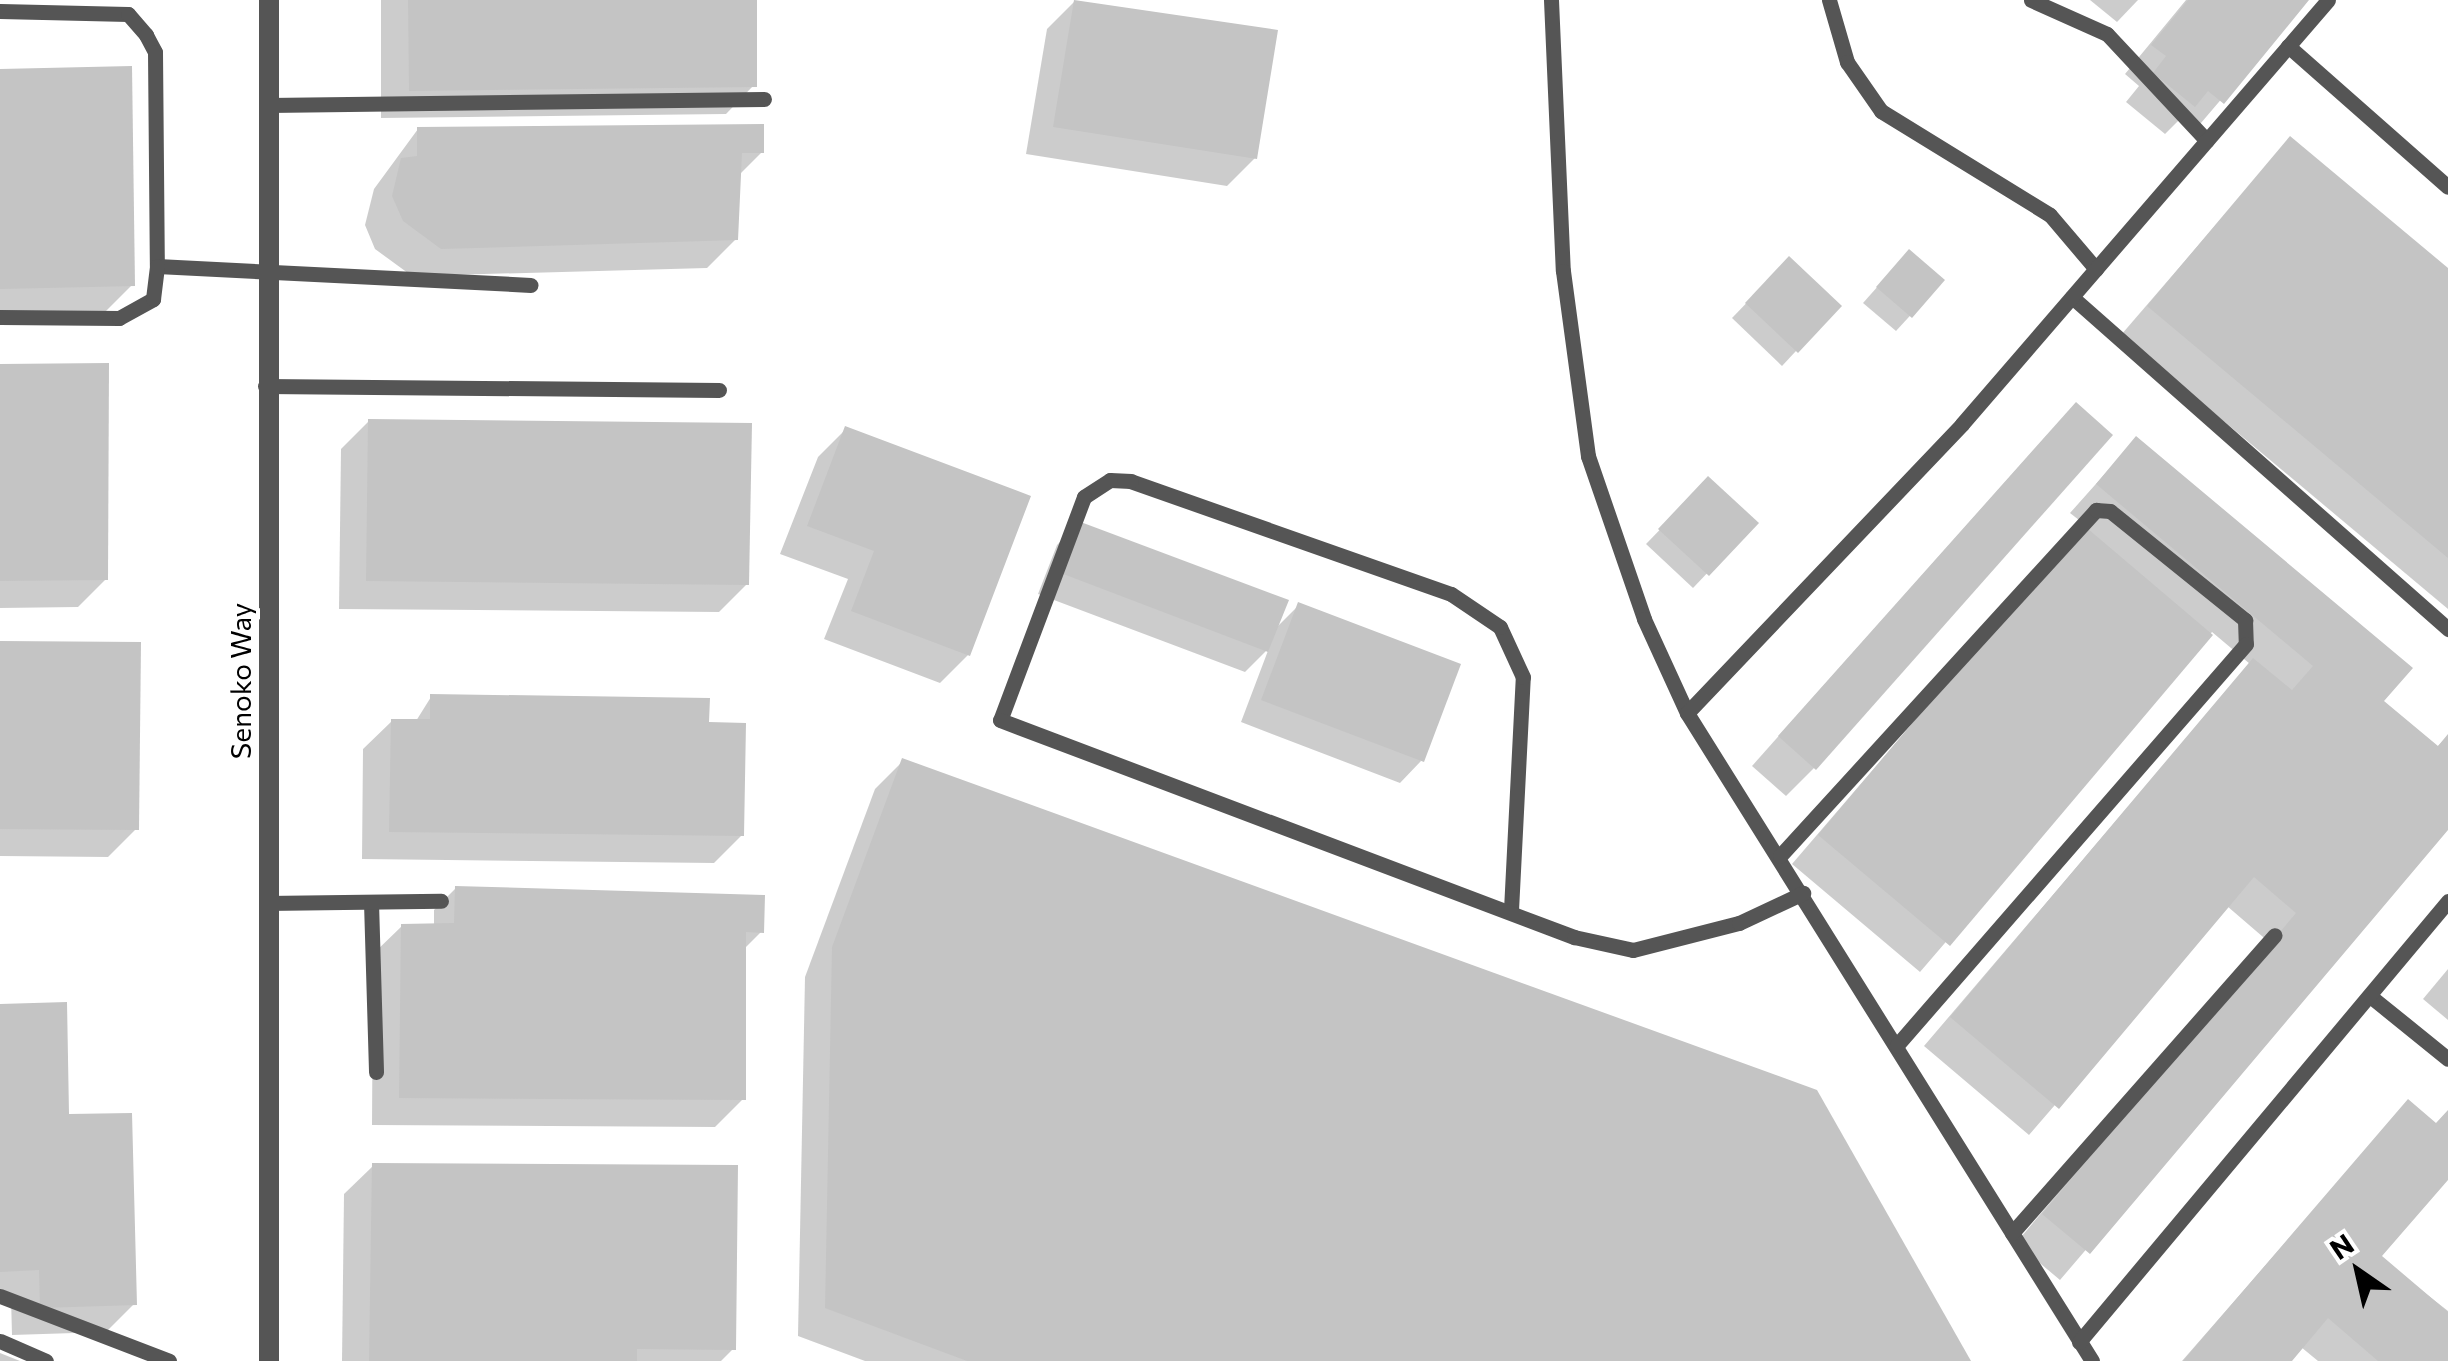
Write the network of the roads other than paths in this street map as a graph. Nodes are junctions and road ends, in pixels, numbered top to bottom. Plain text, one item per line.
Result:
1 (269, 0) edge
2 (1551, 0) edge
3 (1829, 0) edge
4 (2030, 0) edge
5 (2328, 0) edge
6 (0, 10) edge
7 (2288, 46) junction
8 (764, 99) dead end
9 (268, 105) junction
10 (2206, 141) junction
11 (2448, 187) edge
12 (157, 266) junction
13 (2096, 269) junction
14 (267, 270) junction
15 (531, 286) dead end
16 (2072, 297) junction
17 (0, 318) edge
18 (266, 386) junction
19 (719, 390) dead end
20 (2448, 630) edge
21 (1687, 713) junction
22 (1780, 856) junction
23 (1803, 893) junction
24 (441, 901) dead end
25 (2448, 901) edge
26 (371, 902) junction
27 (266, 903) junction
28 (1511, 910) junction
29 (2275, 935) dead end
30 (2370, 996) junction
31 (1897, 1046) junction
32 (2448, 1059) edge
33 (376, 1072) dead end
34 (2012, 1233) junction
35 (0, 1296) edge
36 (0, 1341) edge
37 (2079, 1342) junction
38 (46, 1361) edge
39 (169, 1361) edge
40 (269, 1361) edge
41 (2092, 1361) edge

1 - 9 street, Senoko Way
2 - 21 lane
3 - 13 lane
4 - 10 lane
5 - 7 lane
6 - 12 lane
7 - 10 lane
7 - 11 lane
8 - 9 lane
9 - 14 street, Senoko Way
10 - 13 lane
12 - 14 lane
12 - 17 lane
13 - 16 lane
14 - 15 lane
14 - 18 street, Senoko Way
16 - 20 lane
16 - 21 lane
18 - 19 lane
18 - 27 street, Senoko Way
21 - 22 lane
22 - 23 lane
22 - 31 lane
23 - 28 lane
23 - 31 lane
24 - 26 lane
25 - 30 lane
26 - 27 lane
26 - 33 lane
27 - 40 street, Senoko Way
28 - 28 lane
29 - 34 lane
30 - 32 lane
30 - 37 lane
31 - 34 lane
34 - 37 lane
35 - 39 lane
36 - 38 lane
37 - 41 lane

